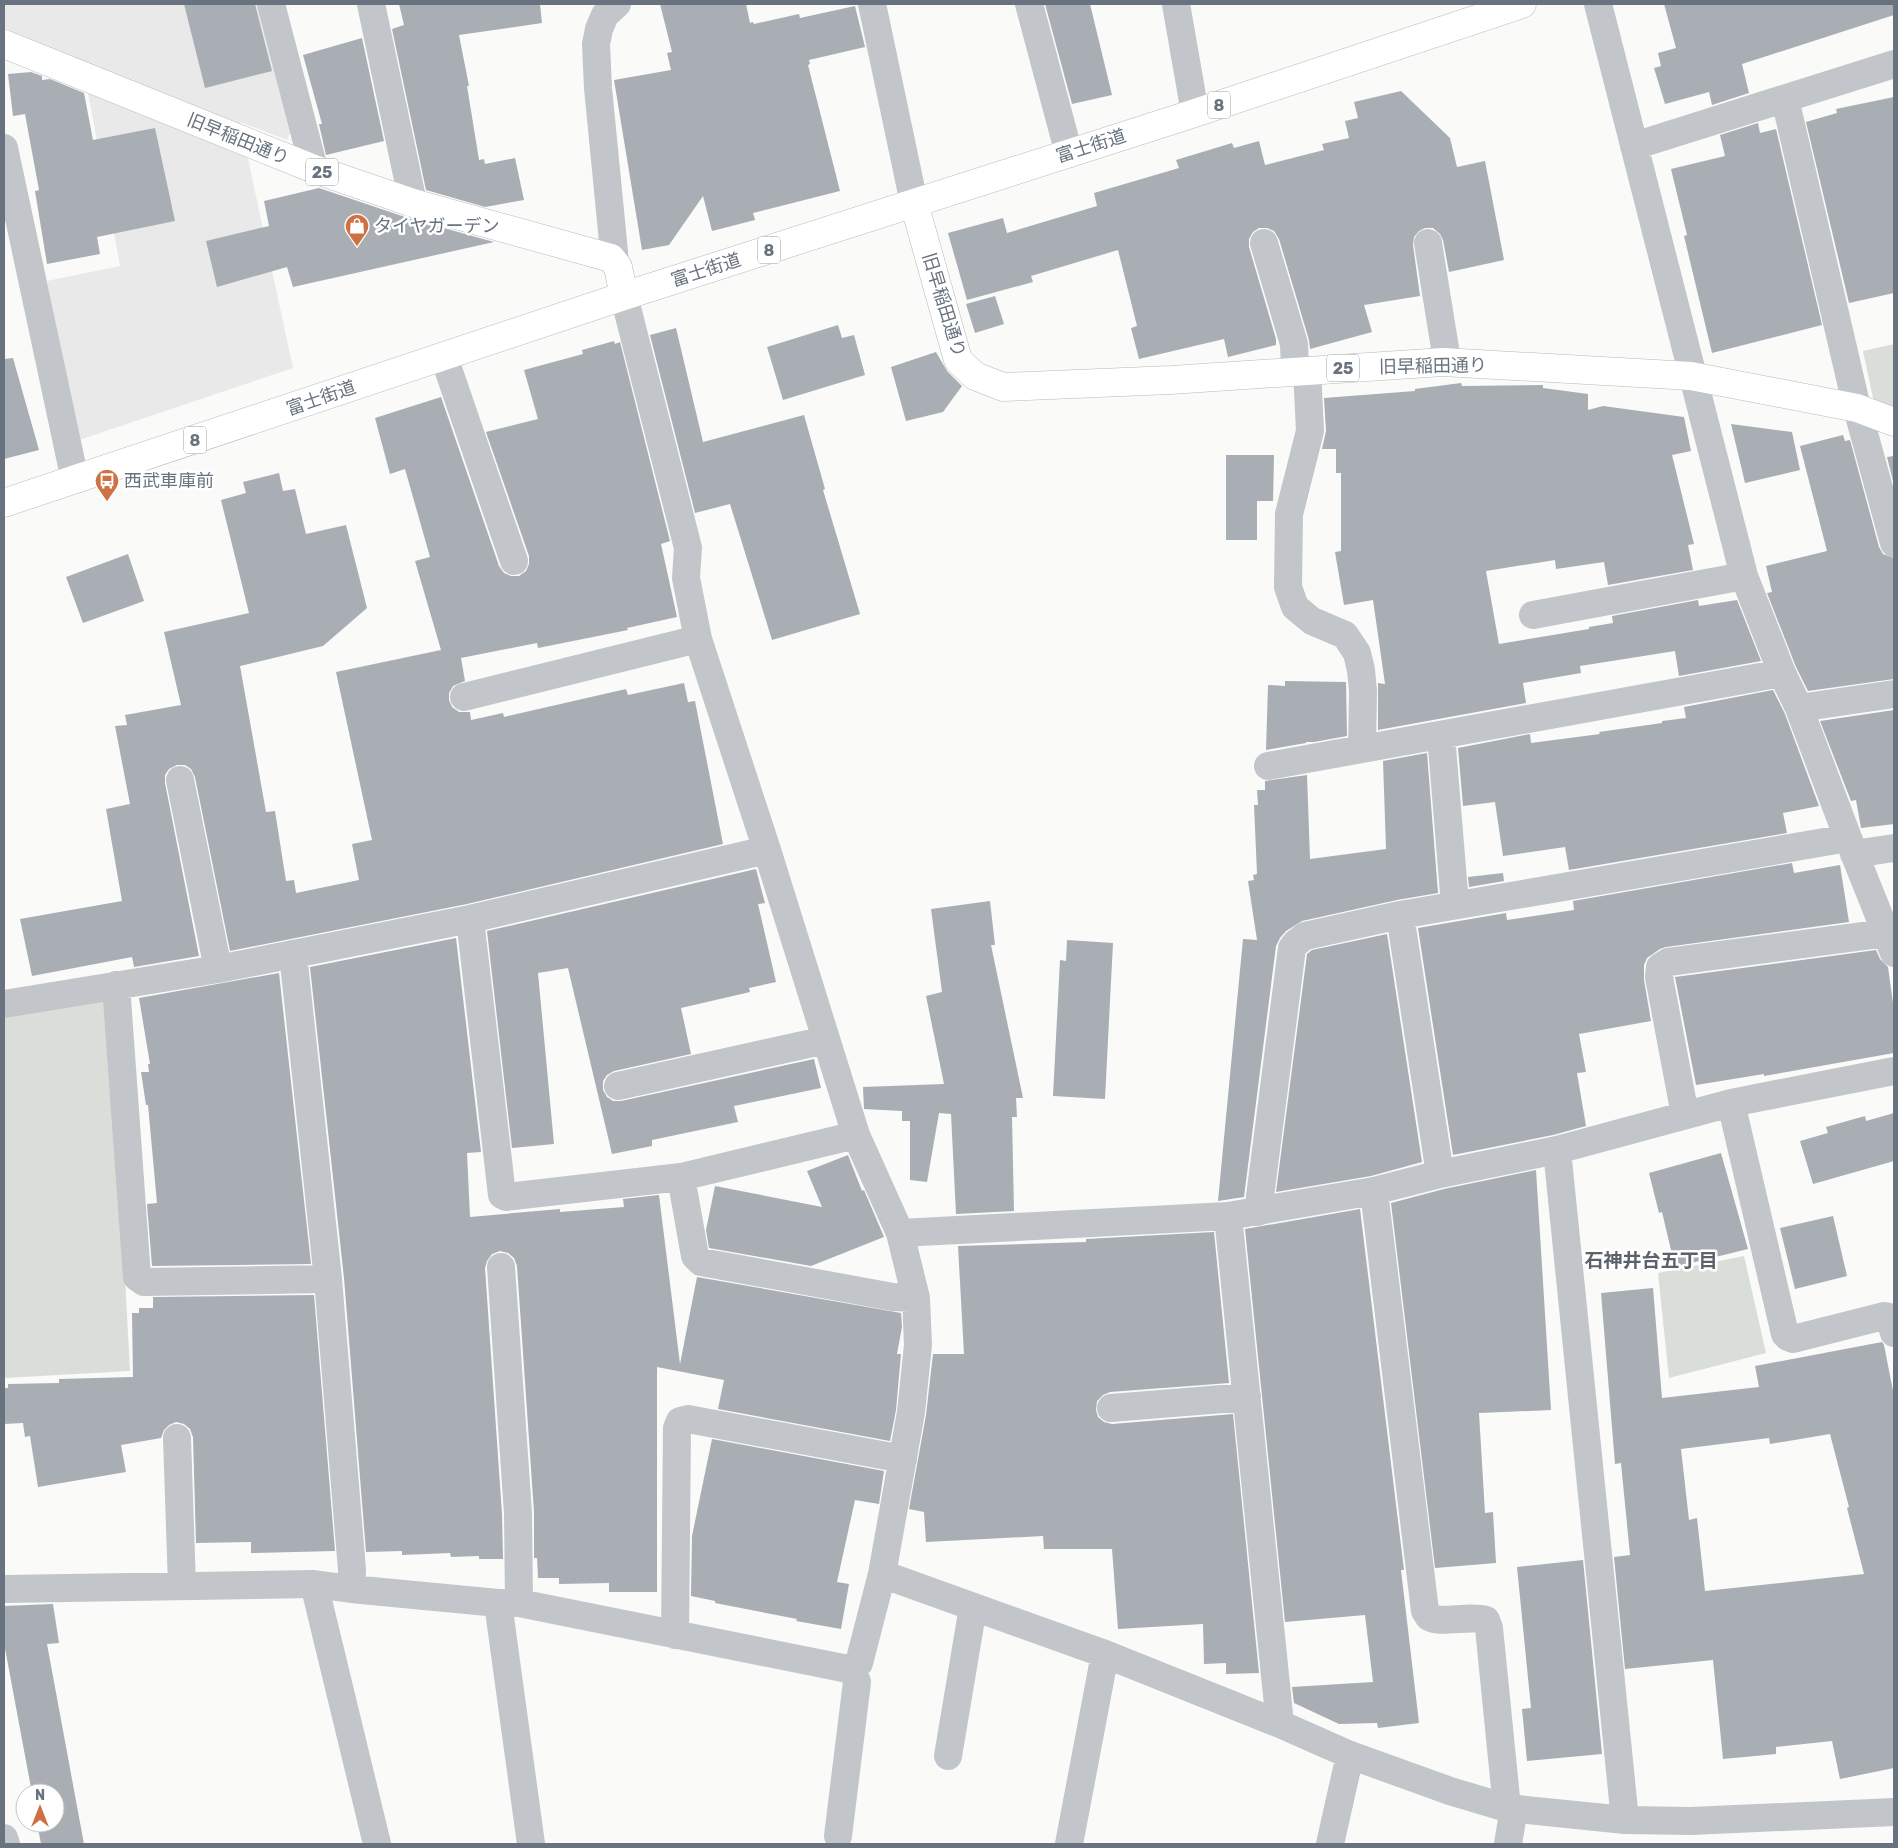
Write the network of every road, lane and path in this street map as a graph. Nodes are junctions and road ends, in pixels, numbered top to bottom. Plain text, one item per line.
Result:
1 (271, 4) edge
2 (371, 4) edge
3 (617, 4) edge
4 (872, 4) edge
5 (1029, 4) edge
6 (1176, 4) edge
7 (1522, 4) edge
8 (1598, 4) edge
9 (4, 44) edge
10 (1894, 64) edge
11 (1785, 98) junction
12 (1195, 113) junction
13 (1634, 146) junction
14 (4, 148) edge
15 (1069, 154) junction
16 (314, 169) junction
17 (413, 203) junction
18 (914, 203) junction
19 (1264, 243) dead end
20 (1428, 243) dead end
21 (615, 262) junction
22 (624, 296) junction
23 (444, 356) junction
24 (1442, 362) junction
25 (1301, 371) junction
26 (1691, 376) junction
27 (1857, 408) junction
28 (1894, 422) edge
29 (75, 480) junction
30 (4, 503) edge
31 (1894, 543) edge
32 (514, 562) dead end
33 (1744, 576) junction
34 (1533, 615) dead end
35 (698, 639) junction
36 (1782, 673) junction
37 (1894, 694) edge
38 (464, 697) dead end
39 (1799, 708) junction
40 (1442, 735) junction
41 (1362, 749) junction
42 (1268, 766) dead end
43 (180, 780) dead end
44 (1851, 846) junction
45 (1894, 848) edge
46 (767, 850) junction
47 (1455, 905) junction
48 (1400, 915) junction
49 (470, 919) junction
50 (1890, 943) edge
51 (293, 954) junction
52 (218, 969) junction
53 (116, 984) junction
54 (4, 1004) edge
55 (826, 1040) junction
56 (1894, 1072) edge
57 (618, 1086) dead end
58 (1731, 1103) junction
59 (1685, 1116) junction
60 (856, 1135) junction
61 (1557, 1150) junction
62 (1440, 1174) junction
63 (681, 1177) junction
64 (1374, 1191) junction
65 (1258, 1212) junction
66 (1228, 1216) junction
67 (900, 1233) junction
68 (501, 1267) dead end
69 (328, 1278) junction
70 (916, 1298) junction
71 (1894, 1333) edge
72 (1247, 1397) junction
73 (1112, 1408) dead end
74 (177, 1438) dead end
75 (903, 1459) junction
76 (882, 1574) junction
77 (314, 1584) junction
78 (182, 1586) junction
79 (4, 1589) edge
80 (351, 1589) junction
81 (508, 1603) junction
82 (973, 1607) junction
83 (675, 1635) junction
84 (1104, 1654) junction
85 (852, 1668) junction
86 (1280, 1724) junction
87 (1350, 1755) junction
88 (948, 1756) dead end
89 (1510, 1808) junction
90 (1894, 1812) edge
91 (1625, 1820) junction
92 (838, 1836) dead end
93 (4, 1838) edge
94 (6, 1844) edge
95 (377, 1844) edge
96 (531, 1844) edge
97 (1069, 1844) edge
98 (1330, 1844) edge
99 (1508, 1844) edge

1 - 16 street
2 - 17 street
3 - 21 street
4 - 18 street
5 - 15 street
6 - 12 street
7 - 12 main road, 富士街道 / 8
8 - 13 street
9 - 16 main road, 旧早稲田通り / 25
10 - 11 street
11 - 13 street
11 - 27 street
12 - 15 main road, 富士街道 / 8
13 - 26 street
14 - 29 street
15 - 18 main road, 富士街道 / 8
16 - 17 main road, 旧早稲田通り / 25
17 - 21 main road, 旧早稲田通り / 25
18 - 22 main road, 富士街道 / 8
18 - 25 main road, 旧早稲田通り / 25
19 - 25 street
20 - 24 street
21 - 22 main road
22 - 23 main road, 富士街道 / 8
22 - 35 street
23 - 29 main road, 富士街道 / 8
23 - 32 street
24 - 25 main road, 旧早稲田通り / 25
24 - 26 main road, 旧早稲田通り / 25
25 - 41 street
26 - 27 main road, 旧早稲田通り / 25
26 - 33 street
27 - 28 main road, 旧早稲田通り / 25
27 - 31 street
29 - 30 main road, 富士街道 / 8
33 - 34 street
33 - 36 street
35 - 38 street
35 - 46 street
36 - 39 street
36 - 40 street
37 - 39 street
39 - 44 street
40 - 41 street
40 - 47 street
41 - 42 street
43 - 52 street
44 - 45 street
44 - 47 street
44 - 50 street
46 - 49 street
46 - 55 street
47 - 48 street
48 - 62 street
48 - 65 street
49 - 51 street
49 - 63 street
50 - 59 street
51 - 52 street
51 - 69 street
52 - 53 street
53 - 54 street
53 - 69 street
55 - 57 street
55 - 60 street
56 - 58 street
58 - 59 street
58 - 71 street
59 - 61 street
60 - 63 street
60 - 67 street
61 - 62 street
61 - 91 street
62 - 64 street
63 - 70 street
64 - 65 street
64 - 89 street
65 - 66 street
66 - 67 street
66 - 72 street
67 - 70 street
68 - 81 street
69 - 80 street
70 - 75 street
72 - 73 street
72 - 86 street
74 - 78 street
75 - 76 street
75 - 83 street
76 - 82 street
76 - 85 street
77 - 78 street
77 - 80 street
77 - 95 street
78 - 79 street
80 - 81 street
81 - 83 street
81 - 96 street
82 - 84 street
82 - 88 street
83 - 85 street
84 - 86 street
84 - 97 street
85 - 92 street
86 - 87 street
87 - 89 street
87 - 98 street
89 - 91 street
89 - 99 street
90 - 91 street
93 - 94 street

